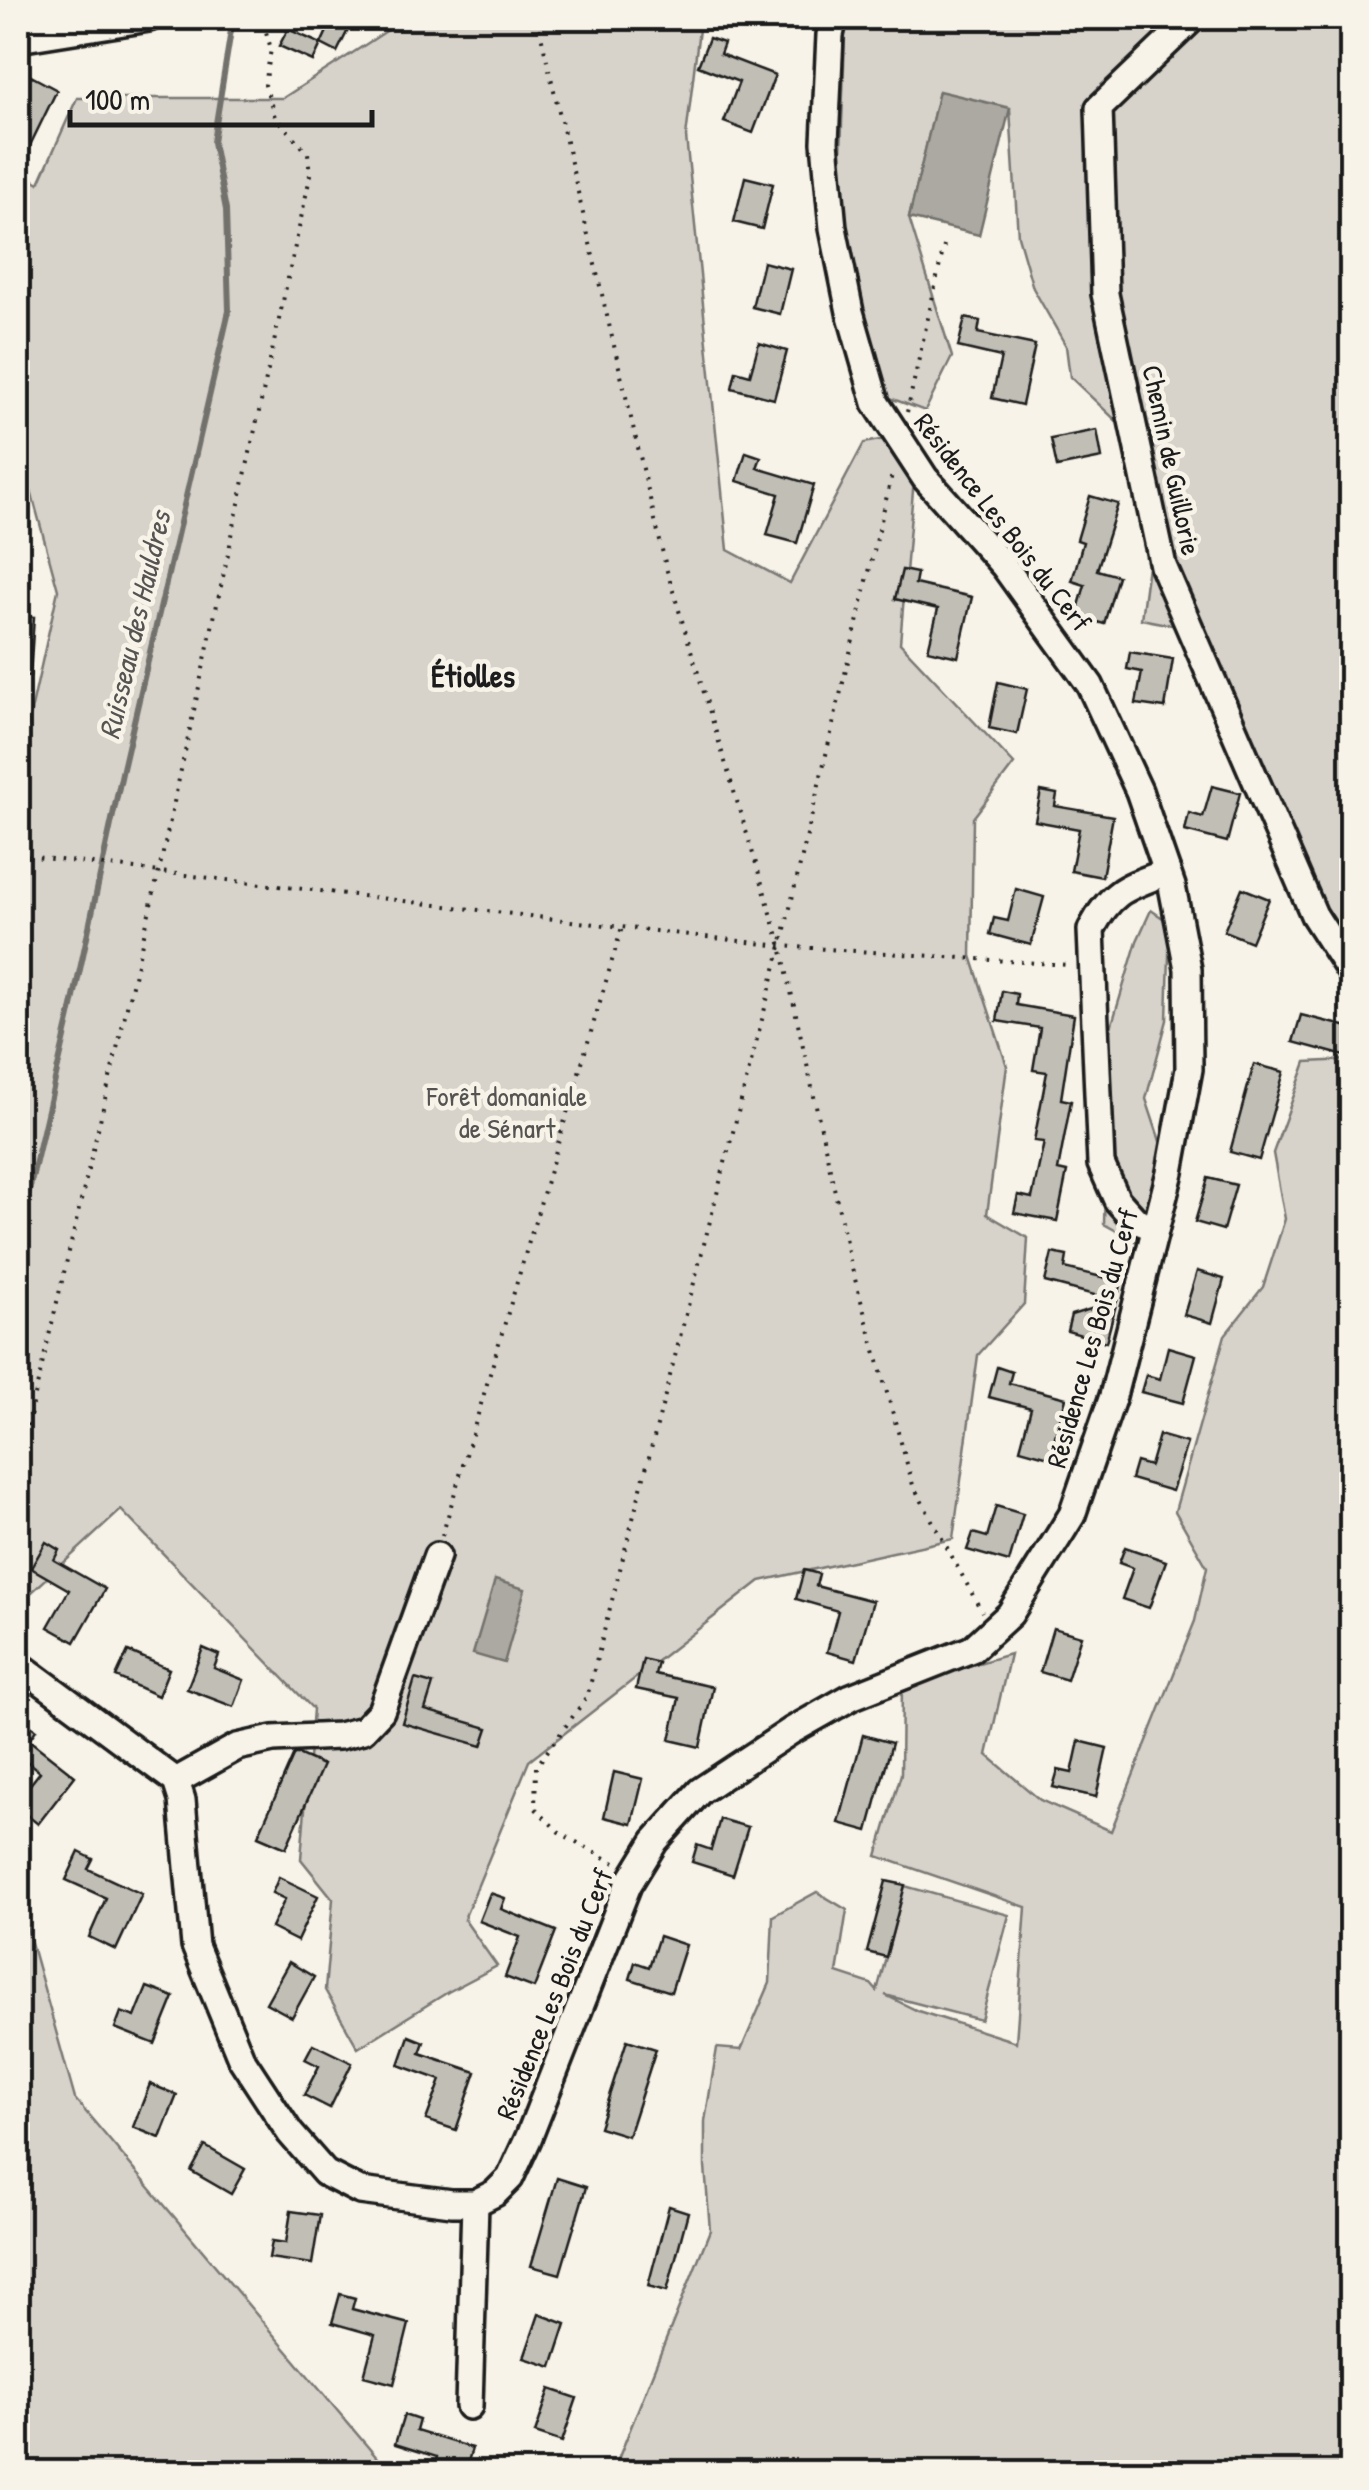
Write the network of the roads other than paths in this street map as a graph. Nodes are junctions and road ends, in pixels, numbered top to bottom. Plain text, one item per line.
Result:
1 (148, 18) edge
2 (834, 18) edge
3 (1193, 18) edge
4 (18, 39) edge
5 (1167, 872) junction
6 (1352, 974) edge
7 (1156, 1228) junction
8 (437, 1556) road end
9 (18, 1664) edge
10 (176, 1781) junction
11 (475, 2203) junction
12 (469, 2406) dead end

1 - 4 street
2 - 5 street, Résidence Les Bois du Cerf
3 - 6 street, Chemin de Guillorie
5 - 7 street, Résidence Les Bois du Cerf
5 - 7 street
7 - 11 street, Résidence Les Bois du Cerf
8 - 10 street
9 - 10 street
10 - 11 street
11 - 12 street

